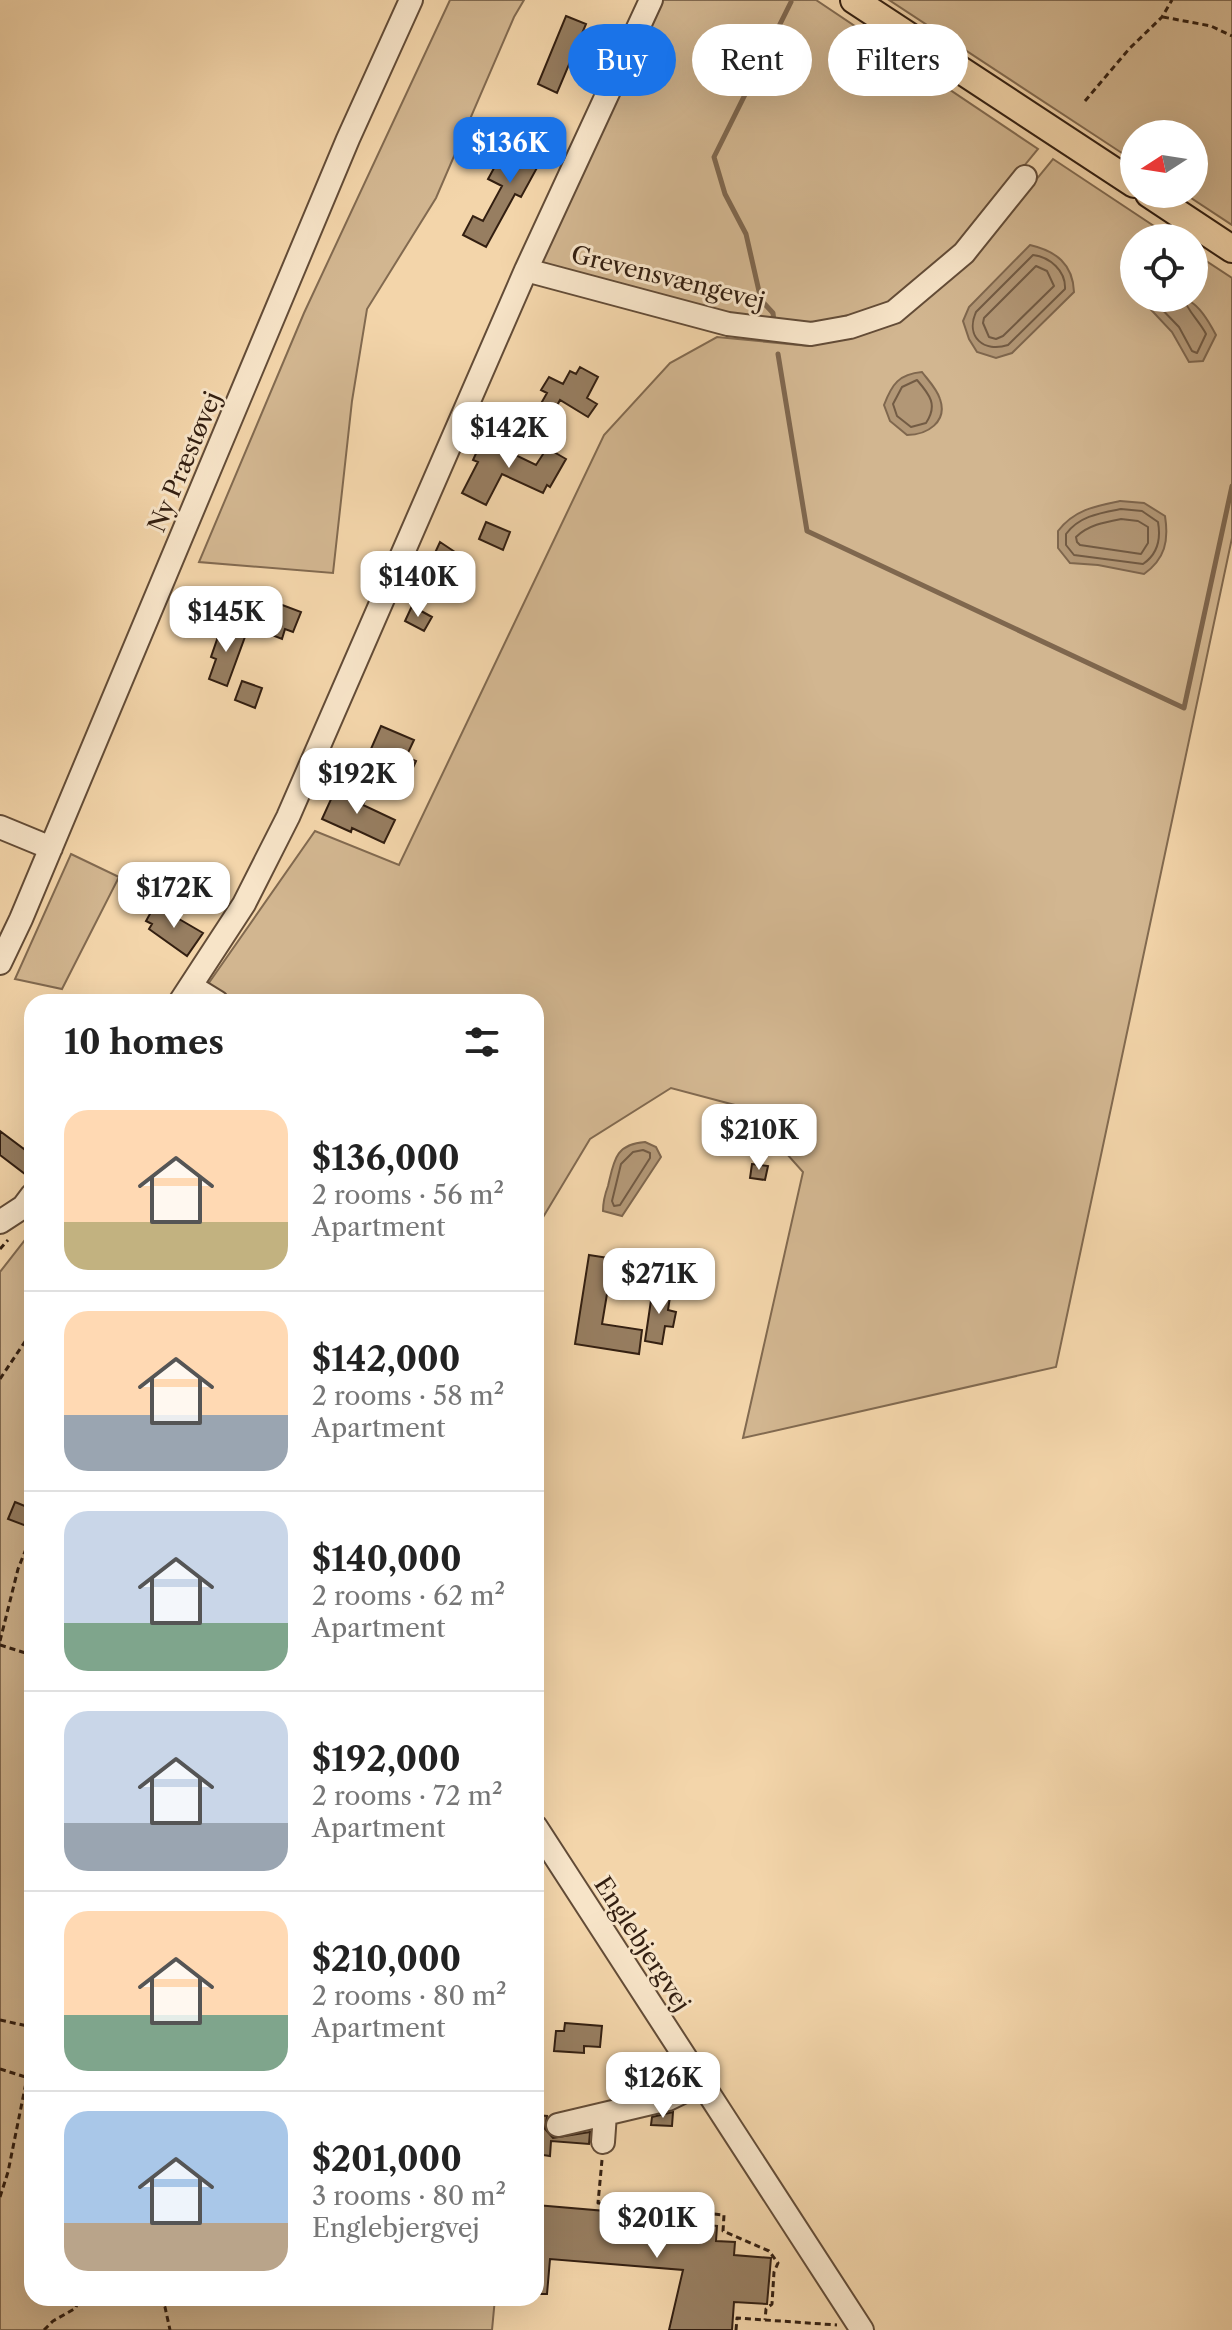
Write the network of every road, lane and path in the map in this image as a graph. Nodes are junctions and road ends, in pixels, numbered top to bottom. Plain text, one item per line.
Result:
1 (413, 0) edge
2 (651, 0) edge
3 (854, 0) edge
4 (1172, 0) edge
5 (1162, 17) junction
6 (1232, 36) edge
7 (1085, 101) dead end
8 (1120, 175) edge
9 (1025, 177) dead end
10 (1170, 208) edge
11 (1232, 249) edge
12 (526, 270) junction
13 (0, 827) edge
14 (51, 848) junction
15 (0, 963) edge
16 (186, 994) edge
17 (24, 1206) edge
18 (0, 1222) edge
19 (24, 1343) edge
20 (0, 1379) edge
21 (24, 1554) edge
22 (1, 1630) edge
23 (0, 1643) edge
24 (24, 1652) edge
25 (544, 1839) edge
26 (0, 2020) edge
27 (24, 2025) edge
28 (0, 2069) edge
29 (24, 2077) edge
30 (701, 2083) junction
31 (24, 2101) edge
32 (605, 2114) junction
33 (558, 2125) dead end
34 (603, 2142) joint
35 (0, 2197) edge
36 (76, 2306) edge
37 (164, 2306) edge
38 (765, 2320) junction
39 (861, 2328) edge
40 (44, 2330) edge
41 (170, 2330) edge
42 (736, 2330) edge

1 - 14 street, Ny Præstøvej
2 - 12 street, Grevensvængevej
3 - 8 main road
4 - 5 path
5 - 6 path
5 - 7 path
9 - 12 street, Grevensvængevej
10 - 11 main road
12 - 16 street, Grevensvængevej
13 - 14 street
14 - 15 street, Ny Præstøvej
17 - 18 street
19 - 20 path
21 - 22 path
22 - 23 path
23 - 24 path
25 - 30 street, Englebjergvej
26 - 27 path
28 - 29 path
30 - 32 street
30 - 39 street, Englebjergvej
31 - 35 path
32 - 33 street
32 - 34 street
34 - 38 path
36 - 40 path
37 - 41 path
38 - 39 path
38 - 42 path

